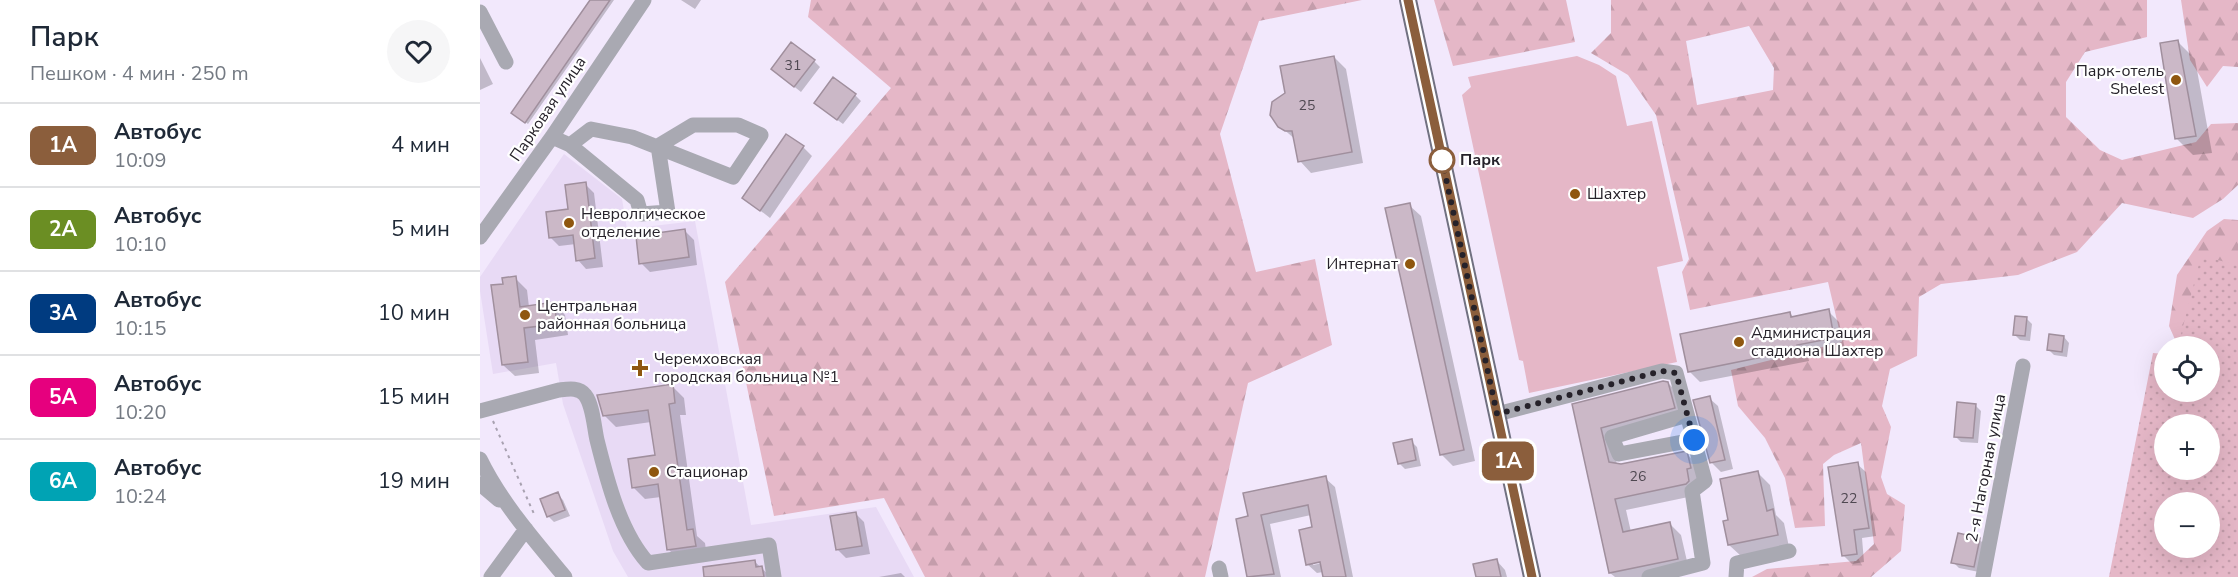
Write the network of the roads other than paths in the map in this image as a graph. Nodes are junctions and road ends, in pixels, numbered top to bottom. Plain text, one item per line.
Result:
1 (644, 0) edge
2 (1408, 0) edge
3 (480, 12) edge
4 (506, 62) dead end
5 (552, 137) junction
6 (570, 144) junction
7 (658, 146) junction
8 (480, 237) edge
9 (2023, 366) dead end
10 (484, 410) edge
11 (1497, 414) junction
12 (1687, 415) junction
13 (1694, 440) junction
14 (480, 459) edge
15 (480, 484) edge
16 (480, 500) edge
17 (513, 511) junction
18 (530, 523) junction
19 (1789, 551) dead end
20 (651, 570) edge
21 (491, 577) edge
22 (565, 577) edge
23 (774, 577) edge
24 (1532, 577) edge
25 (1649, 577) edge
26 (1736, 577) edge
27 (1983, 577) edge

1 - 5 street, Парковая улица
2 - 11 main road
3 - 4 street
5 - 6 street
5 - 8 street, Парковая улица
6 - 7 street
6 - 7 street
7 - 7 street
9 - 27 street, 2-я Нагорная улица
10 - 20 street
11 - 12 street
11 - 24 main road
12 - 13 street
12 - 13 street
13 - 25 street
14 - 17 street
15 - 17 street
16 - 17 street
17 - 18 street
18 - 21 street
18 - 22 street
19 - 26 street
20 - 23 street

